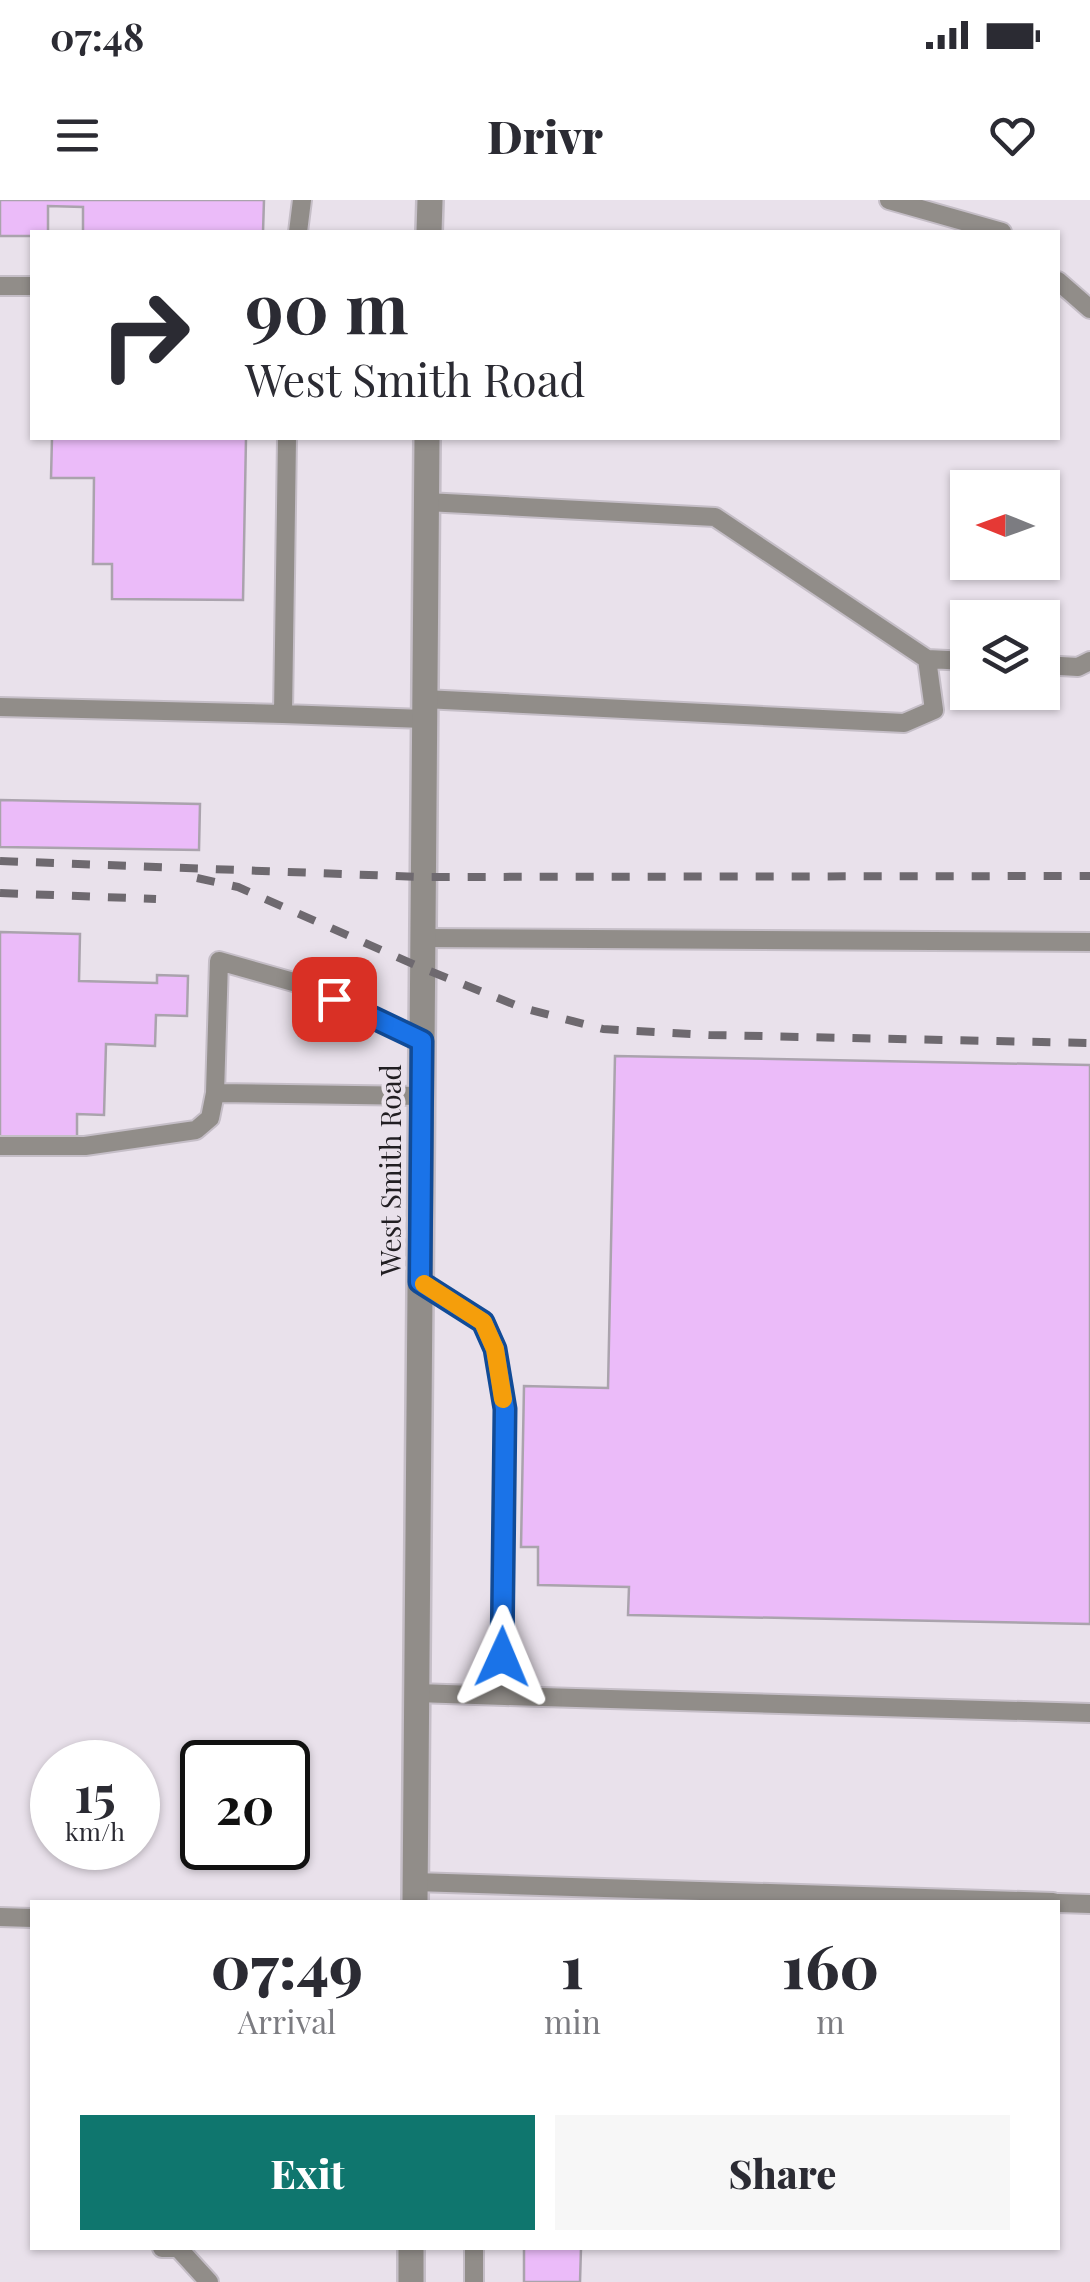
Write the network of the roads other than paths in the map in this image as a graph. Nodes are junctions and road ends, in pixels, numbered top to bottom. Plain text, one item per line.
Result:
1 (302, 200) edge
2 (430, 200) edge
3 (889, 200) edge
4 (298, 230) edge
5 (429, 230) edge
6 (995, 230) edge
7 (1060, 283) edge
8 (0, 286) edge
9 (30, 286) edge
10 (1090, 309) edge
11 (288, 440) edge
12 (427, 440) edge
13 (426, 502) junction
14 (927, 659) junction
15 (950, 660) edge
16 (1090, 661) edge
17 (1060, 666) edge
18 (0, 707) edge
19 (424, 709) junction
20 (283, 714) junction
21 (422, 938) junction
22 (1090, 942) edge
23 (422, 1041) junction
24 (215, 1093) junction
25 (422, 1096) junction
26 (0, 1146) edge
27 (420, 1282) junction
28 (417, 1692) junction
29 (505, 1696) junction
30 (1090, 1712) edge
31 (415, 1892) edge
32 (486, 1893) edge
33 (884, 1900) edge
34 (1060, 1903) edge
35 (1090, 1904) edge
36 (0, 1916) edge
37 (30, 1918) edge
38 (180, 2250) edge
39 (411, 2250) edge
40 (474, 2250) edge
41 (209, 2282) edge
42 (411, 2282) edge
43 (474, 2282) edge

1 - 4 lane
2 - 5 street
3 - 6 lane
7 - 10 lane
8 - 9 lane
11 - 20 lane
12 - 13 street, West Smith Road
13 - 14 lane
13 - 19 street, West Smith Road
14 - 15 lane
14 - 19 lane
16 - 17 lane
18 - 20 lane
19 - 20 lane
19 - 21 street, West Smith Road
21 - 22 lane
21 - 23 street, West Smith Road
23 - 24 lane
23 - 25 street, West Smith Road
24 - 25 lane
24 - 26 lane
25 - 27 street, West Smith Road
27 - 28 street, West Smith Road
27 - 29 lane
28 - 29 lane
28 - 31 street, West Smith Road
29 - 30 lane
31 - 32 lane
32 - 33 lane
34 - 35 lane
36 - 37 lane
38 - 41 lane
39 - 42 street
40 - 43 lane

